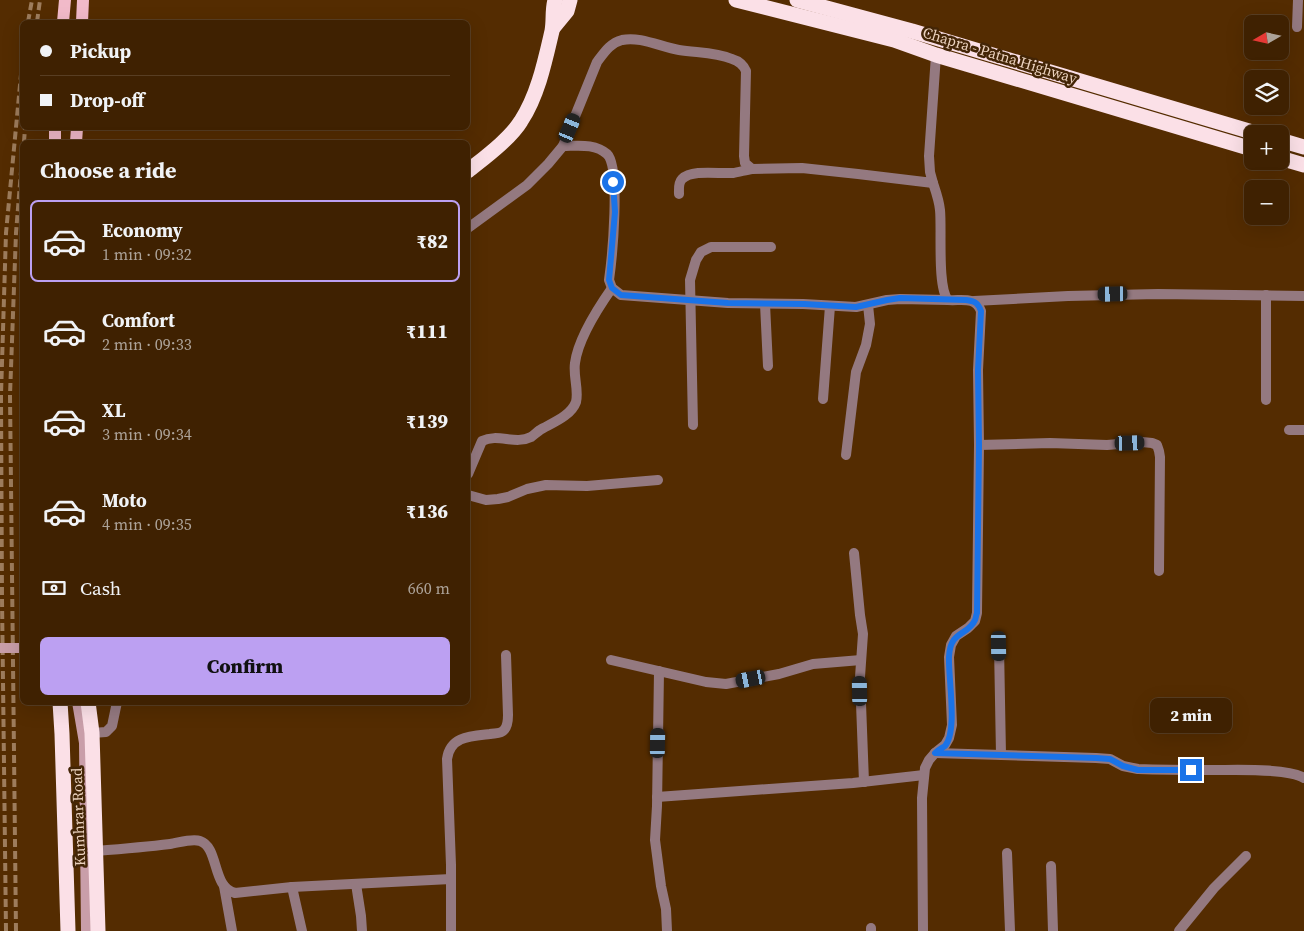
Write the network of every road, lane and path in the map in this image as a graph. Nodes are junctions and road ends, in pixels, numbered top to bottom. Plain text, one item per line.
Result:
1 (65, 0) edge
2 (83, 0) edge
3 (580, 0) edge
4 (736, 0) edge
5 (797, 0) edge
6 (1298, 0) edge
7 (559, 3) edge
8 (63, 20) edge
9 (82, 20) edge
10 (1297, 27) dead end
11 (936, 54) junction
12 (1244, 130) edge
13 (1289, 143) edge
14 (563, 146) junction
15 (1244, 147) edge
16 (1304, 147) edge
17 (1289, 161) edge
18 (1304, 165) edge
19 (470, 169) edge
20 (752, 169) junction
21 (932, 184) junction
22 (679, 194) dead end
23 (470, 227) edge
24 (771, 247) dead end
25 (612, 288) junction
26 (1266, 295) junction
27 (1304, 296) edge
28 (691, 300) junction
29 (948, 300) junction
30 (974, 301) junction
31 (765, 304) junction
32 (868, 305) junction
33 (830, 306) junction
34 (768, 366) dead end
35 (823, 399) dead end
36 (1266, 400) dead end
37 (694, 425) dead end
38 (1289, 430) dead end
39 (1304, 430) edge
40 (979, 445) junction
41 (846, 455) dead end
42 (470, 469) edge
43 (658, 480) dead end
44 (470, 496) edge
45 (854, 554) dead end
46 (1159, 571) dead end
47 (999, 646) dead end
48 (0, 648) edge
49 (20, 648) edge
50 (506, 655) dead end
51 (611, 660) dead end
52 (861, 660) junction
53 (659, 671) junction
54 (60, 705) edge
55 (78, 705) edge
56 (88, 705) edge
57 (116, 705) edge
58 (92, 733) junction
59 (935, 753) junction
60 (1001, 755) junction
61 (924, 775) junction
62 (1304, 778) edge
63 (864, 782) junction
64 (657, 797) junction
65 (96, 851) junction
66 (1007, 853) dead end
67 (1246, 856) dead end
68 (1050, 866) dead end
69 (451, 878) junction
70 (356, 884) junction
71 (224, 886) junction
72 (292, 887) junction
73 (68, 931) edge
74 (86, 931) edge
75 (98, 931) edge
76 (232, 931) edge
77 (302, 931) edge
78 (362, 931) edge
79 (451, 931) edge
80 (667, 931) edge
81 (923, 931) edge
82 (1010, 931) edge
83 (1053, 931) edge
84 (1179, 931) edge

1 - 8 main road
2 - 9 main road
3 - 7 highway
4 - 11 highway, Chapra - Patna Highway
5 - 12 highway, Chapra - Patna Highway
6 - 10 street
7 - 19 highway
11 - 15 highway, Chapra - Patna Highway
11 - 21 street
13 - 16 highway
14 - 20 street
14 - 23 street
14 - 25 street
17 - 18 highway
20 - 21 street
20 - 22 street
21 - 29 street
24 - 28 street
25 - 28 street
25 - 42 street
26 - 27 street
26 - 30 street
26 - 36 street
28 - 31 street
28 - 37 street
29 - 30 street
29 - 32 street
30 - 40 street
31 - 33 street
31 - 34 street
32 - 33 street
32 - 41 street
33 - 35 street
38 - 39 street
40 - 46 street
40 - 59 street
43 - 44 street
45 - 52 street
47 - 60 street
48 - 49 main road, bridge
50 - 69 street
51 - 53 street
52 - 53 street
52 - 63 street
53 - 64 street
54 - 73 highway
55 - 74 main road
56 - 58 highway, Kumhrar Road
57 - 58 street
58 - 65 highway, Kumhrar Road
59 - 60 street
59 - 61 street
60 - 62 street
61 - 63 street
61 - 81 street
63 - 64 street
64 - 80 street
65 - 71 street
65 - 75 highway, Kumhrar Road
66 - 82 street
67 - 84 street
68 - 83 street
69 - 70 street
69 - 79 street
70 - 72 street
70 - 78 street
71 - 72 street
71 - 76 street
72 - 77 street

